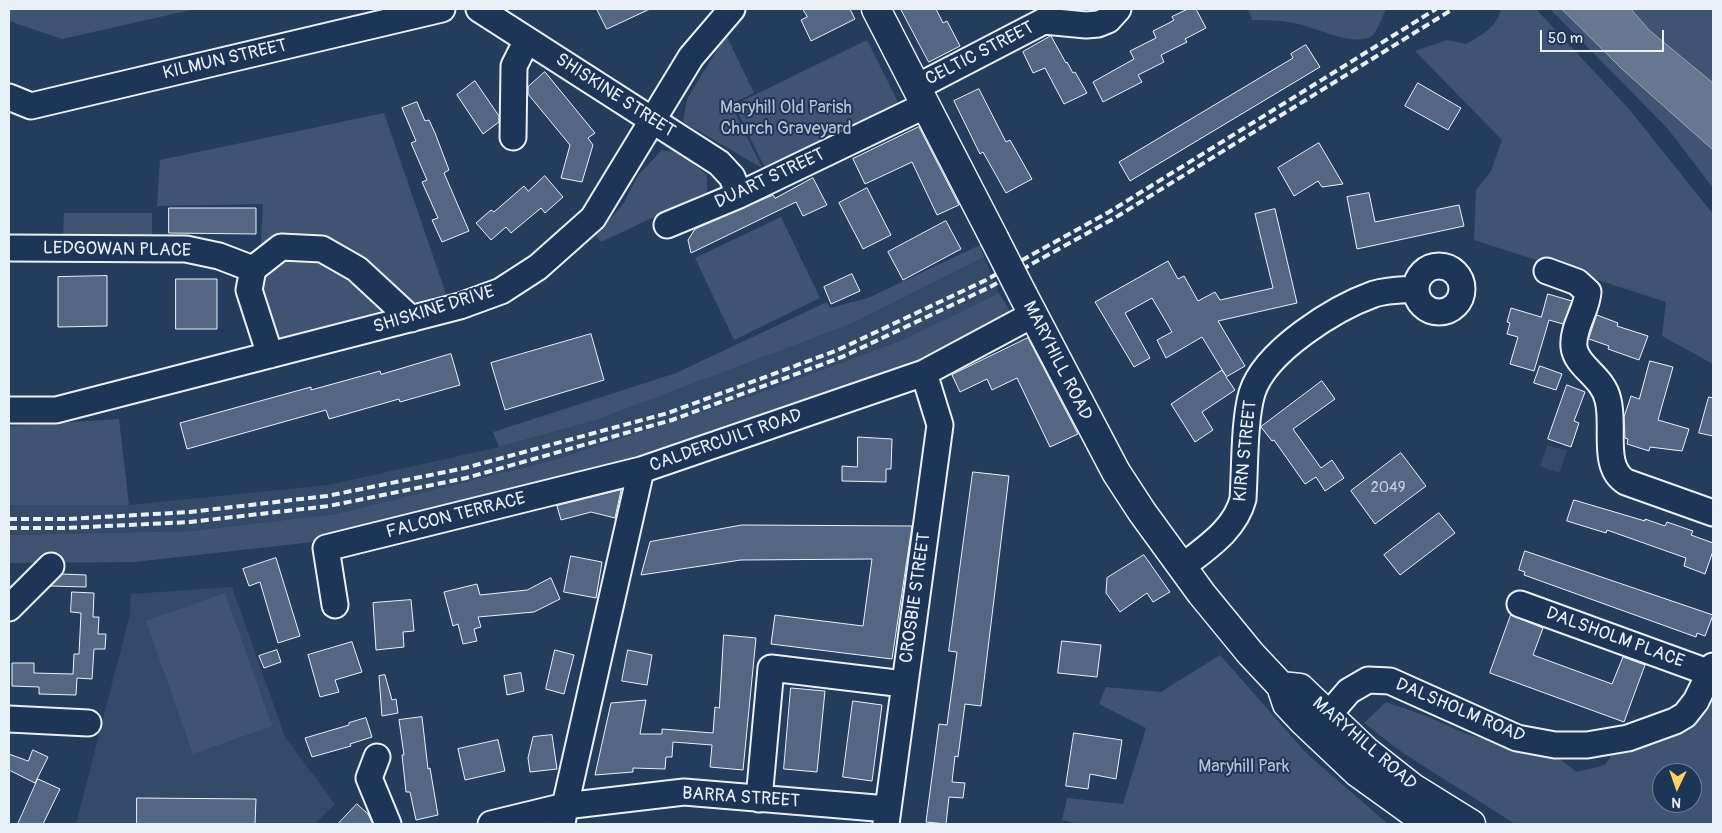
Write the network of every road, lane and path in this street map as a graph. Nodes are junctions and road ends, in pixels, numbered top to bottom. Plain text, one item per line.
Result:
1 (442, 9) edge
2 (479, 9) edge
3 (732, 9) edge
4 (876, 9) edge
5 (1118, 9) edge
6 (1043, 15) edge
7 (526, 40) junction
8 (921, 96) junction
9 (9, 97) edge
10 (652, 120) junction
11 (513, 136) dead end
12 (739, 195) junction
13 (667, 225) dead end
14 (9, 248) edge
15 (253, 269) junction
16 (1547, 271) dead end
17 (1416, 289) dead end
18 (1028, 305) junction
19 (411, 319) junction
20 (270, 355) junction
21 (924, 373) junction
22 (9, 410) edge
23 (641, 470) junction
24 (1713, 513) edge
25 (51, 566) dead end
26 (1182, 567) junction
27 (1520, 604) dead end
28 (336, 605) dead end
29 (9, 608) edge
30 (1712, 669) edge
31 (904, 684) junction
32 (9, 719) edge
33 (88, 723) dead end
34 (1321, 724) junction
35 (365, 773) dead end
36 (759, 799) junction
37 (564, 815) edge
38 (887, 817) edge
39 (388, 824) edge
40 (491, 824) edge
41 (1429, 824) edge
42 (1471, 824) edge

1 - 9 street, KILMUN STREET
2 - 7 street, SHISKINE STREET
3 - 10 street, SHISKINE DRIVE
4 - 8 main road, MARYHILL ROAD
5 - 6 street, CELTIC STREET
6 - 8 street, CELTIC STREET
7 - 10 street, SHISKINE STREET
7 - 11 street
8 - 12 street, DUART STREET
8 - 18 main road, MARYHILL ROAD, bridge
10 - 12 street, SHISKINE STREET
10 - 19 street, SHISKINE DRIVE
12 - 13 street, DUART STREET
14 - 15 street, LEDGOWAN PLACE
15 - 19 street
15 - 20 street
16 - 24 street
17 - 26 street, KIRN STREET
18 - 21 street, CALDERCUILT ROAD
18 - 26 main road, MARYHILL ROAD
19 - 20 street, SHISKINE DRIVE
20 - 22 street, SHISKINE DRIVE
21 - 23 street, CALDERCUILT ROAD
21 - 31 street, CROSBIE STREET
23 - 28 street, FALCON TERRACE
23 - 37 street, CALDERCUILT ROAD
25 - 29 street
26 - 34 main road, MARYHILL ROAD
27 - 30 street, DALSHOLM PLACE
30 - 34 street, DALSHOLM ROAD
31 - 36 street
31 - 38 street, CROSBIE STREET
32 - 33 street
34 - 41 main road, MARYHILL ROAD
34 - 42 main road, MARYHILL ROAD
35 - 39 street
36 - 37 street, BARRA STREET
36 - 38 street, BARRA STREET
37 - 40 street, BARRA STREET

